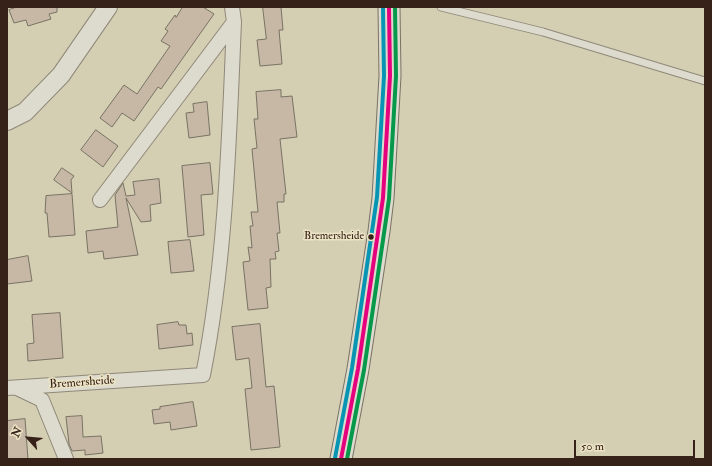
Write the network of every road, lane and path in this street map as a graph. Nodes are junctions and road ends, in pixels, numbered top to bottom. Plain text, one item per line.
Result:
1 (108, 7) edge
2 (232, 7) edge
3 (389, 7) edge
4 (440, 7) edge
5 (234, 22) junction
6 (705, 81) edge
7 (7, 121) edge
8 (100, 200) dead end
9 (11, 388) edge
10 (66, 459) edge
11 (341, 459) edge

1 - 7 street
2 - 5 street, Bremersheide
3 - 11 main road
4 - 6 lane
5 - 8 street
5 - 9 street, Bremersheide
9 - 10 street, Bremersheide

